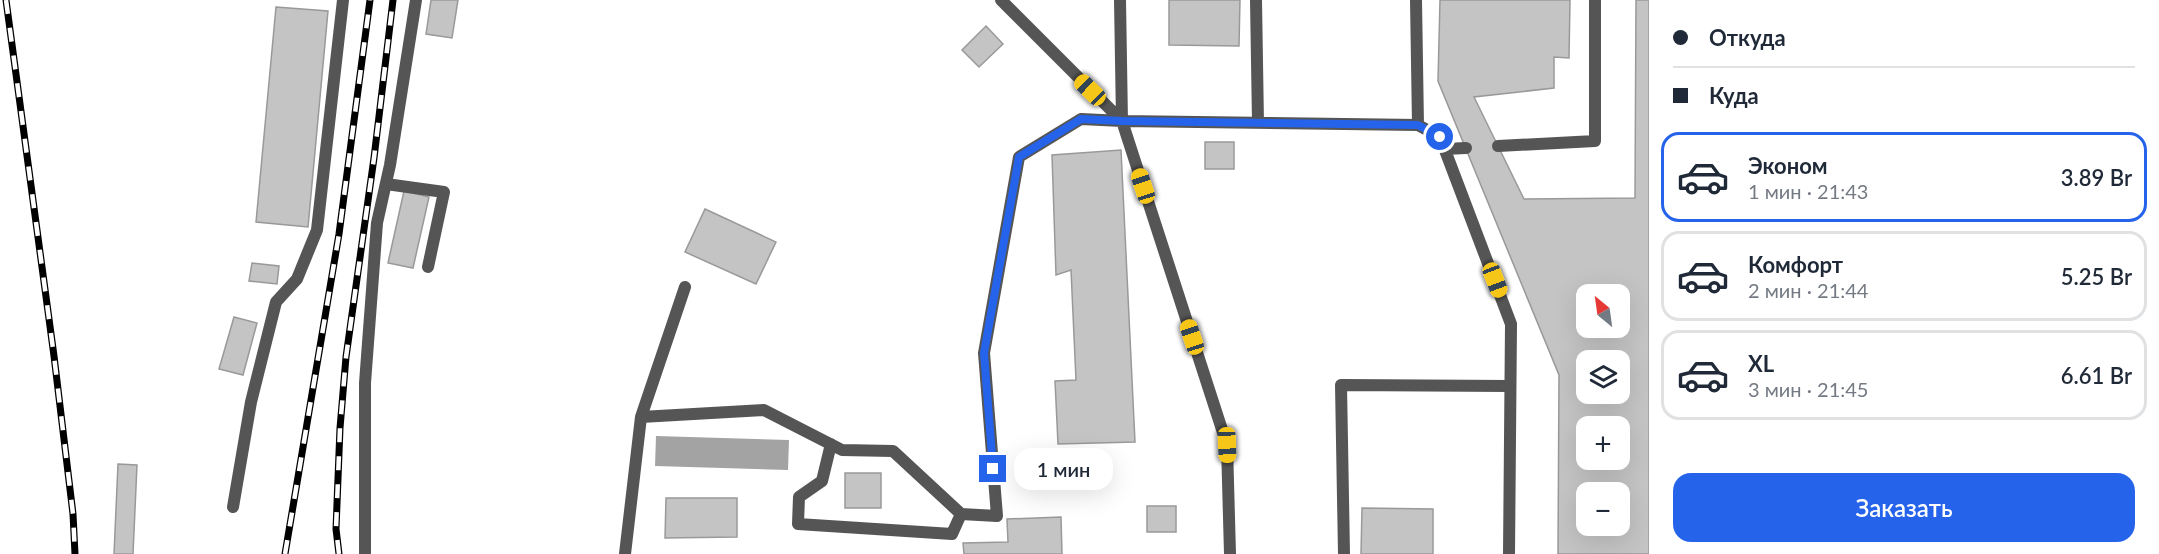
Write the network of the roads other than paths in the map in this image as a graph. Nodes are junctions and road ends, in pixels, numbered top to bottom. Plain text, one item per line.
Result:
1 (343, 0) edge
2 (416, 0) edge
3 (1001, 0) edge
4 (1120, 0) edge
5 (1256, 0) edge
6 (1416, 0) edge
7 (1595, 0) edge
8 (1122, 121) junction
9 (1258, 123) junction
10 (1418, 125) junction
11 (1498, 146) dead end
12 (1466, 148) dead end
13 (1445, 149) junction
14 (386, 184) junction
15 (428, 267) dead end
16 (685, 287) dead end
17 (1510, 386) junction
18 (640, 417) junction
19 (831, 444) junction
20 (233, 507) dead end
21 (961, 514) junction
22 (365, 554) edge
23 (625, 554) edge
24 (1230, 554) edge
25 (1344, 554) edge
26 (1509, 554) edge

1 - 20 lane
2 - 14 lane
3 - 8 lane
4 - 8 lane
5 - 9 lane
6 - 10 lane
7 - 11 lane
8 - 9 lane
8 - 21 lane
8 - 24 lane
9 - 10 lane
10 - 13 lane
12 - 13 lane
13 - 17 lane
14 - 15 lane
14 - 22 lane
16 - 18 lane
17 - 25 lane
17 - 26 lane
18 - 19 lane
18 - 23 lane
19 - 21 lane
19 - 21 lane

